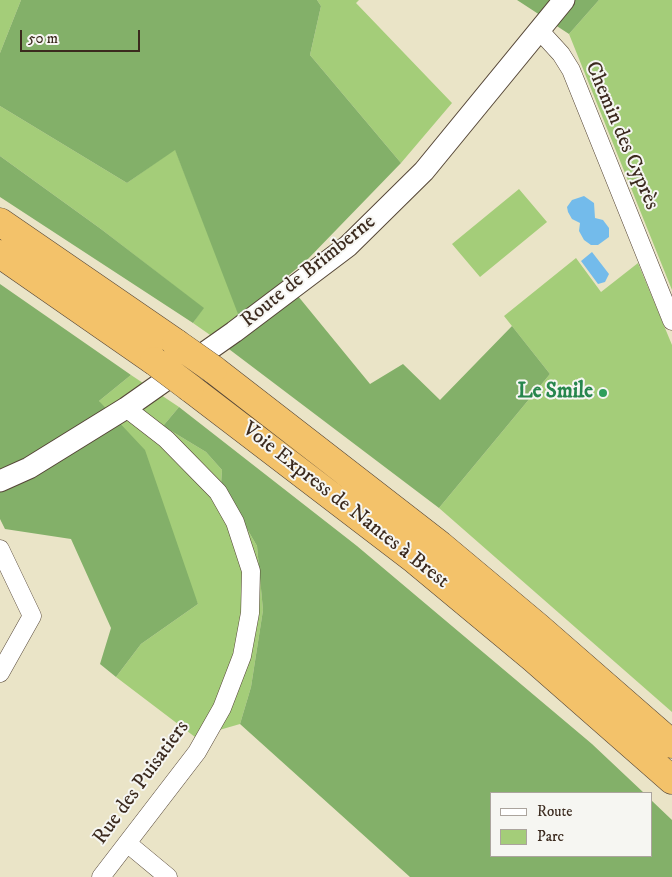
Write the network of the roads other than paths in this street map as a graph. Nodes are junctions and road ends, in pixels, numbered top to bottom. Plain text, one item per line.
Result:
1 (564, 0) edge
2 (539, 30) junction
3 (0, 222) edge
4 (0, 254) edge
5 (672, 321) edge
6 (126, 408) junction
7 (0, 481) edge
8 (0, 549) edge
9 (4, 567) edge
10 (0, 673) edge
11 (672, 744) edge
12 (672, 780) edge
13 (127, 843) junction
14 (101, 877) edge
15 (168, 877) edge

1 - 2 street, Route de Brimberne
2 - 5 street, Chemin des Cyprès
2 - 6 street, Route de Brimberne
3 - 11 highway, Voie Express de Nantes à Brest, bridge
4 - 12 highway, Voie Express de Nantes à Brest, bridge
6 - 7 street, Route de Brimberne
6 - 13 street, Rue des Puisatiers
8 - 9 street
9 - 10 street
13 - 14 street, Rue des Puisatiers
13 - 15 street

